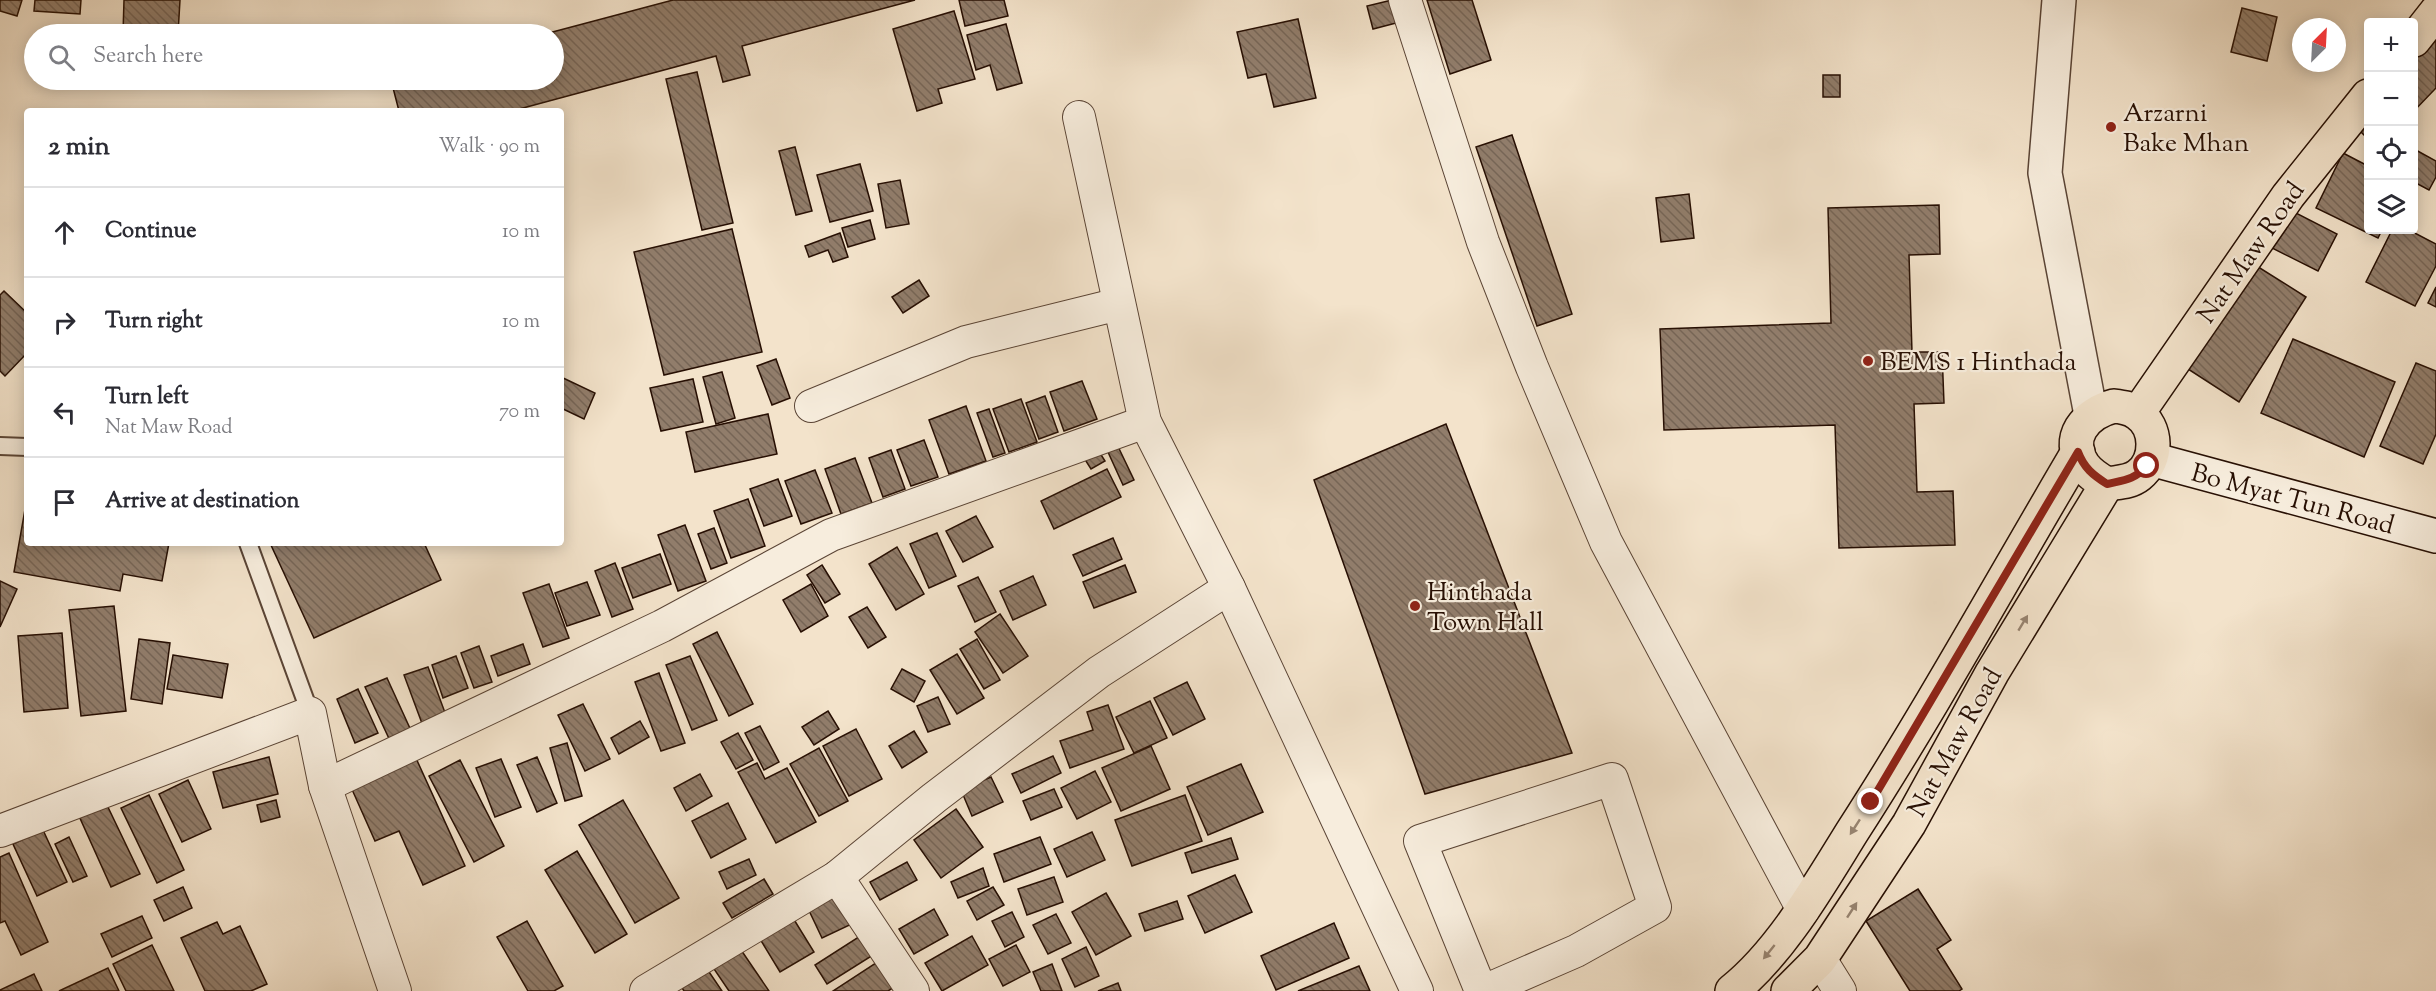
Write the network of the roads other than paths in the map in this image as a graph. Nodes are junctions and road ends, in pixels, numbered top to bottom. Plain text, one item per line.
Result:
1 (1405, 0) edge
2 (2059, 0) edge
3 (2436, 12) edge
4 (2418, 35) edge
5 (2364, 101) edge
6 (1078, 117) dead end
7 (1119, 304) junction
8 (811, 406) dead end
9 (2138, 413) junction
10 (2091, 415) junction
11 (1145, 422) junction
12 (0, 446) edge
13 (24, 447) edge
14 (2078, 452) junction
15 (2151, 459) junction
16 (2107, 484) junction
17 (2436, 536) edge
18 (249, 546) edge
19 (1229, 588) junction
20 (310, 713) junction
21 (325, 786) junction
22 (0, 831) edge
23 (837, 877) junction
24 (1803, 909) junction
25 (1820, 959) junction
26 (394, 990) edge
27 (646, 991) edge
28 (913, 991) edge
29 (1417, 991) edge
30 (1482, 991) edge
31 (1731, 991) edge
32 (1788, 991) edge
33 (1840, 991) edge

1 - 24 street
2 - 10 street
3 - 4 main road
5 - 9 main road, Nat Maw Road
6 - 7 street
7 - 8 street
7 - 11 street
9 - 10 main road
9 - 15 main road
10 - 14 main road
11 - 19 street
11 - 21 street
12 - 13 lane
14 - 16 main road
14 -> 24 main road, Nat Maw Road
15 - 16 main road
15 - 17 street, Bo Myat Tun Road
25 -> 16 main road, Nat Maw Road
18 - 20 lane
19 - 23 street
19 - 29 street
20 - 21 street
20 - 22 street
21 - 26 street
23 - 27 street
23 - 28 street
24 -> 31 main road, Nat Maw Road
25 - 32 main road, Nat Maw Road
25 - 33 street
30 - 30 street

